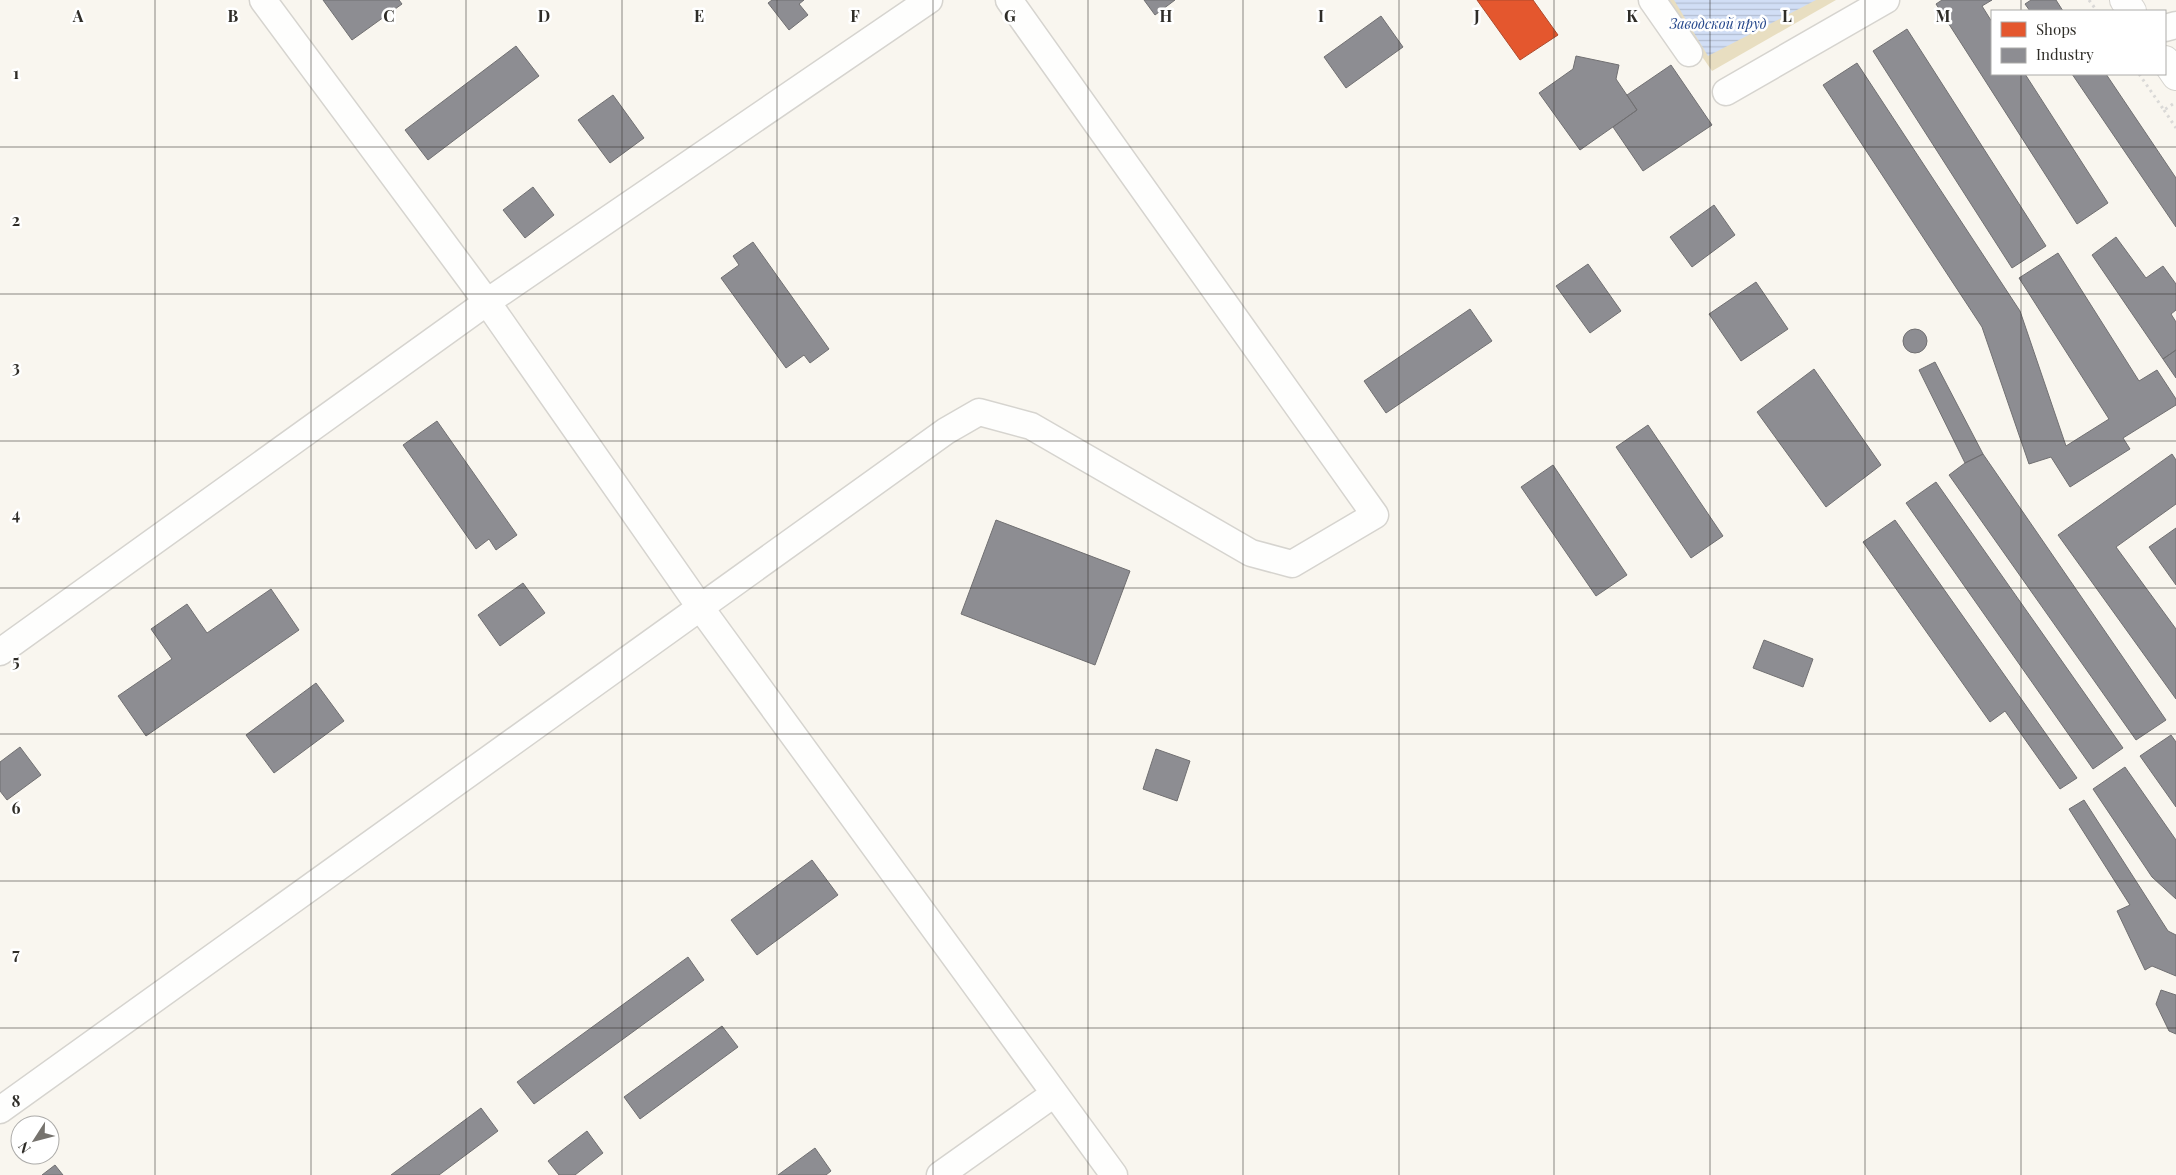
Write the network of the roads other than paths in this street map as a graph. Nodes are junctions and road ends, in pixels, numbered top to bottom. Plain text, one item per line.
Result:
1 (264, 0) edge
2 (929, 0) edge
3 (1009, 0) edge
4 (1652, 0) edge
5 (1886, 0) edge
6 (1689, 53) dead end
7 (2166, 61) edge
8 (2176, 76) edge
9 (1726, 92) dead end
10 (487, 302) junction
11 (700, 607) junction
12 (0, 652) edge
13 (1054, 1094) junction
14 (0, 1110) edge
15 (940, 1175) edge
16 (1114, 1175) edge

1 - 10 street
2 - 10 street
3 - 11 street
4 - 6 street
5 - 9 street
7 - 8 main road
10 - 11 street
10 - 12 street
11 - 13 street
11 - 14 street
13 - 15 street
13 - 16 street

